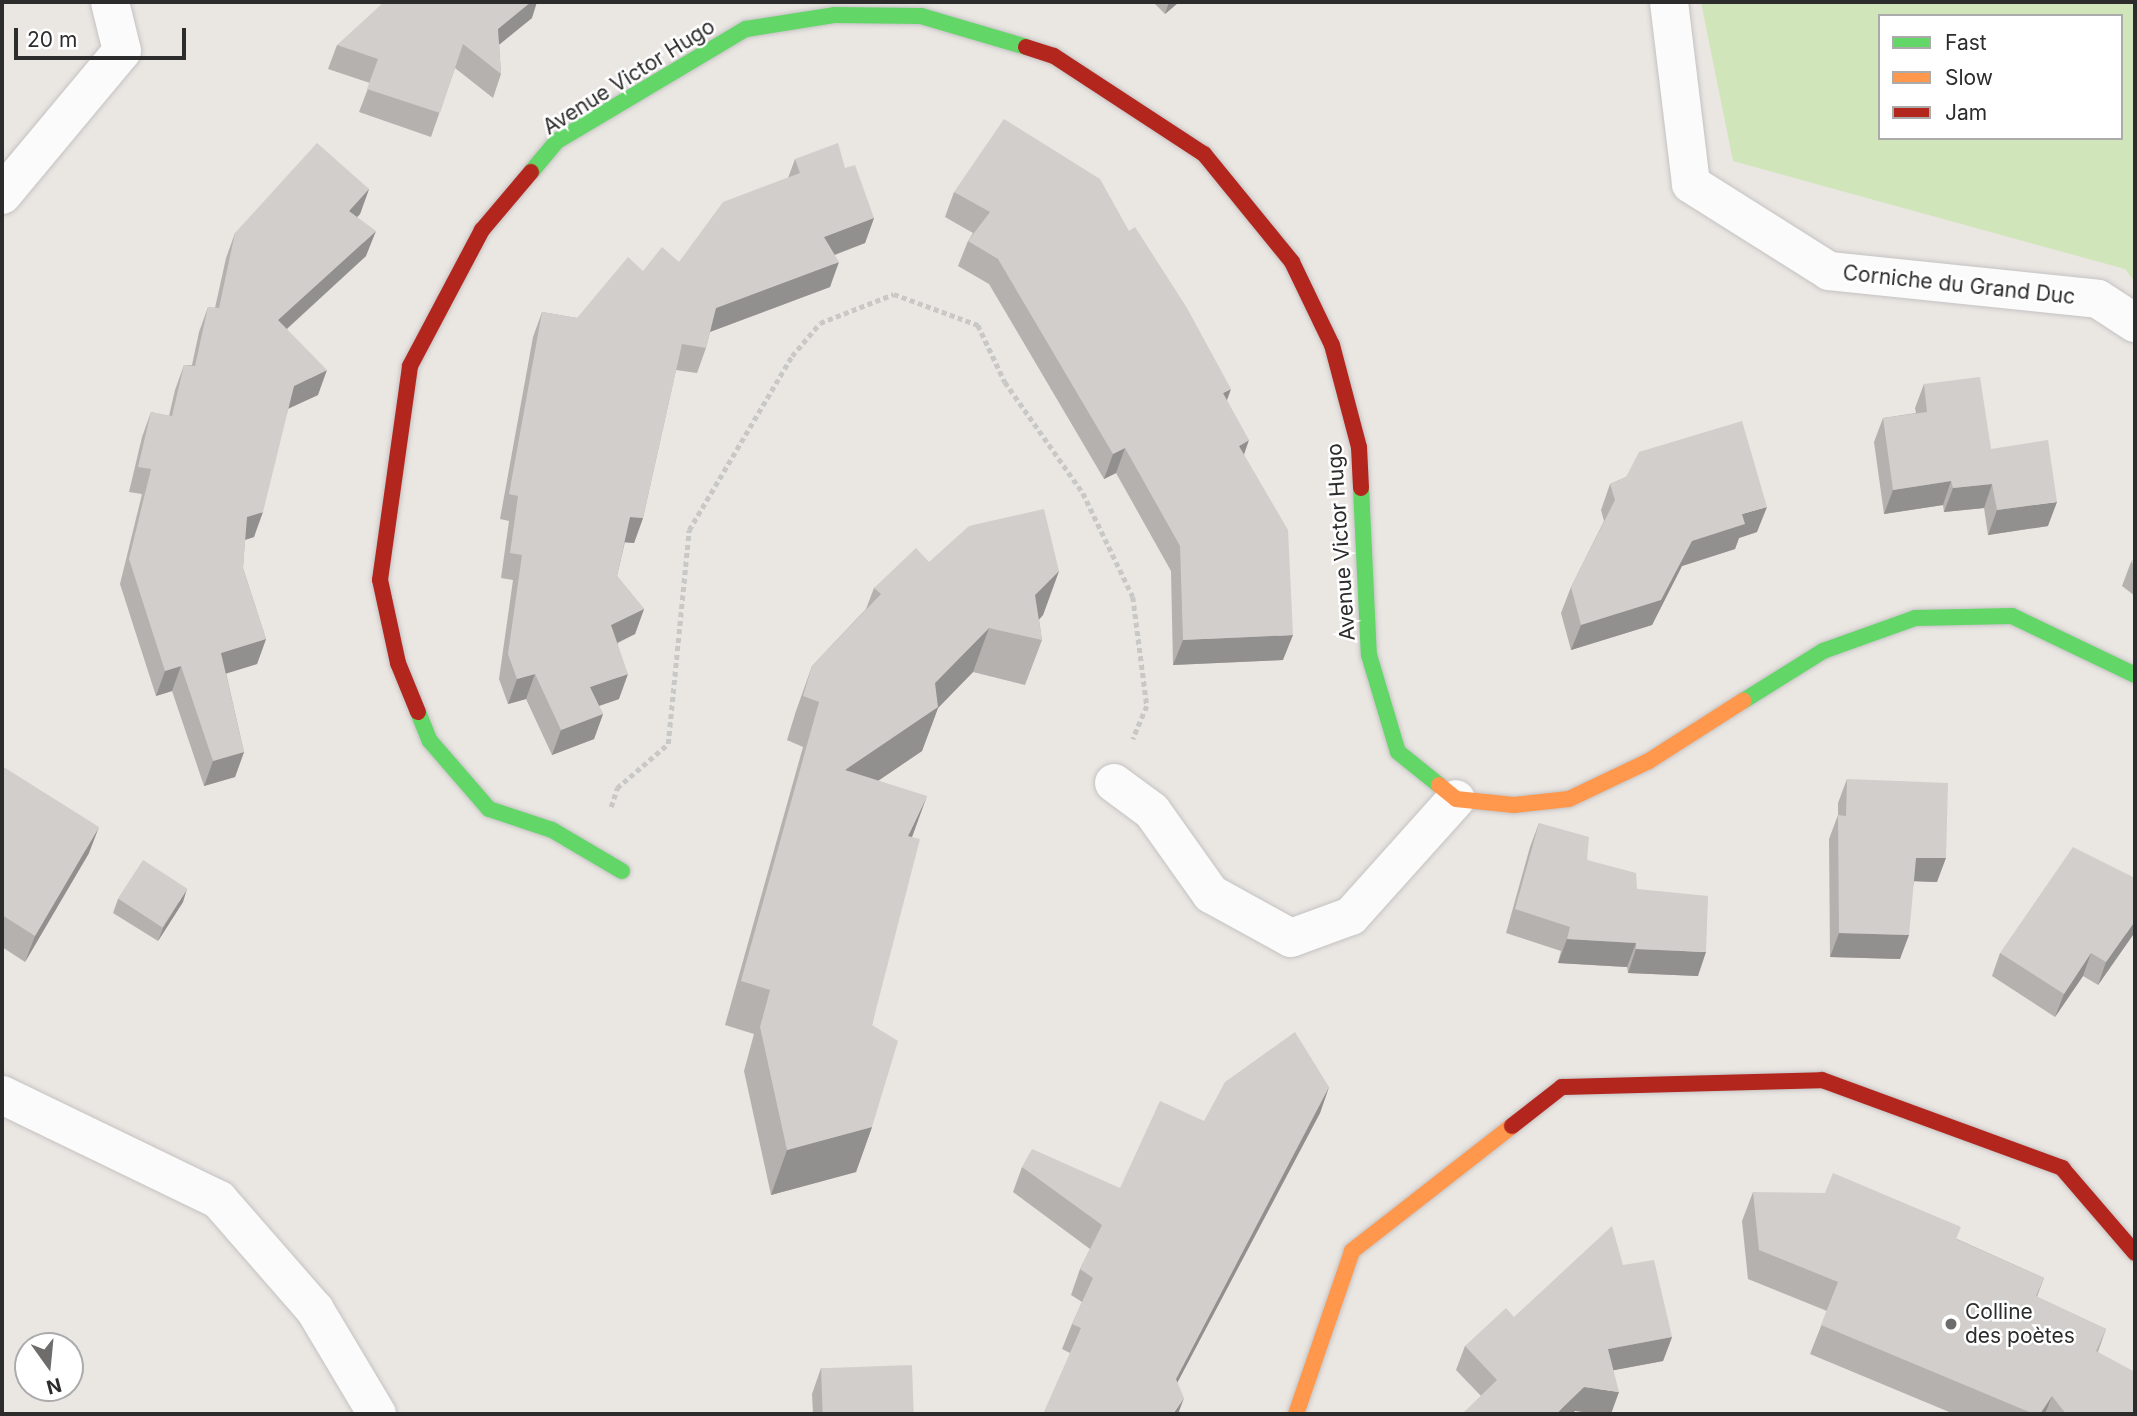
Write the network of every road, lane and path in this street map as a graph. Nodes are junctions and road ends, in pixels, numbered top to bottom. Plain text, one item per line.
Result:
1 (110, 2) edge
2 (1669, 2) edge
3 (2, 195) edge
4 (2135, 323) edge
5 (2135, 676) edge
6 (1114, 783) joint
7 (1456, 799) junction
8 (595, 858) junction
9 (622, 871) dead end
10 (2, 1095) edge
11 (2135, 1253) edge
12 (377, 1414) edge
13 (1296, 1414) edge

1 - 3 street
2 - 4 street, Corniche du Grand Duc
5 - 7 street
6 - 7 street
6 - 8 path
7 - 8 street, Avenue Victor Hugo
8 - 9 street, Avenue Victor Hugo
10 - 12 street
11 - 13 street

